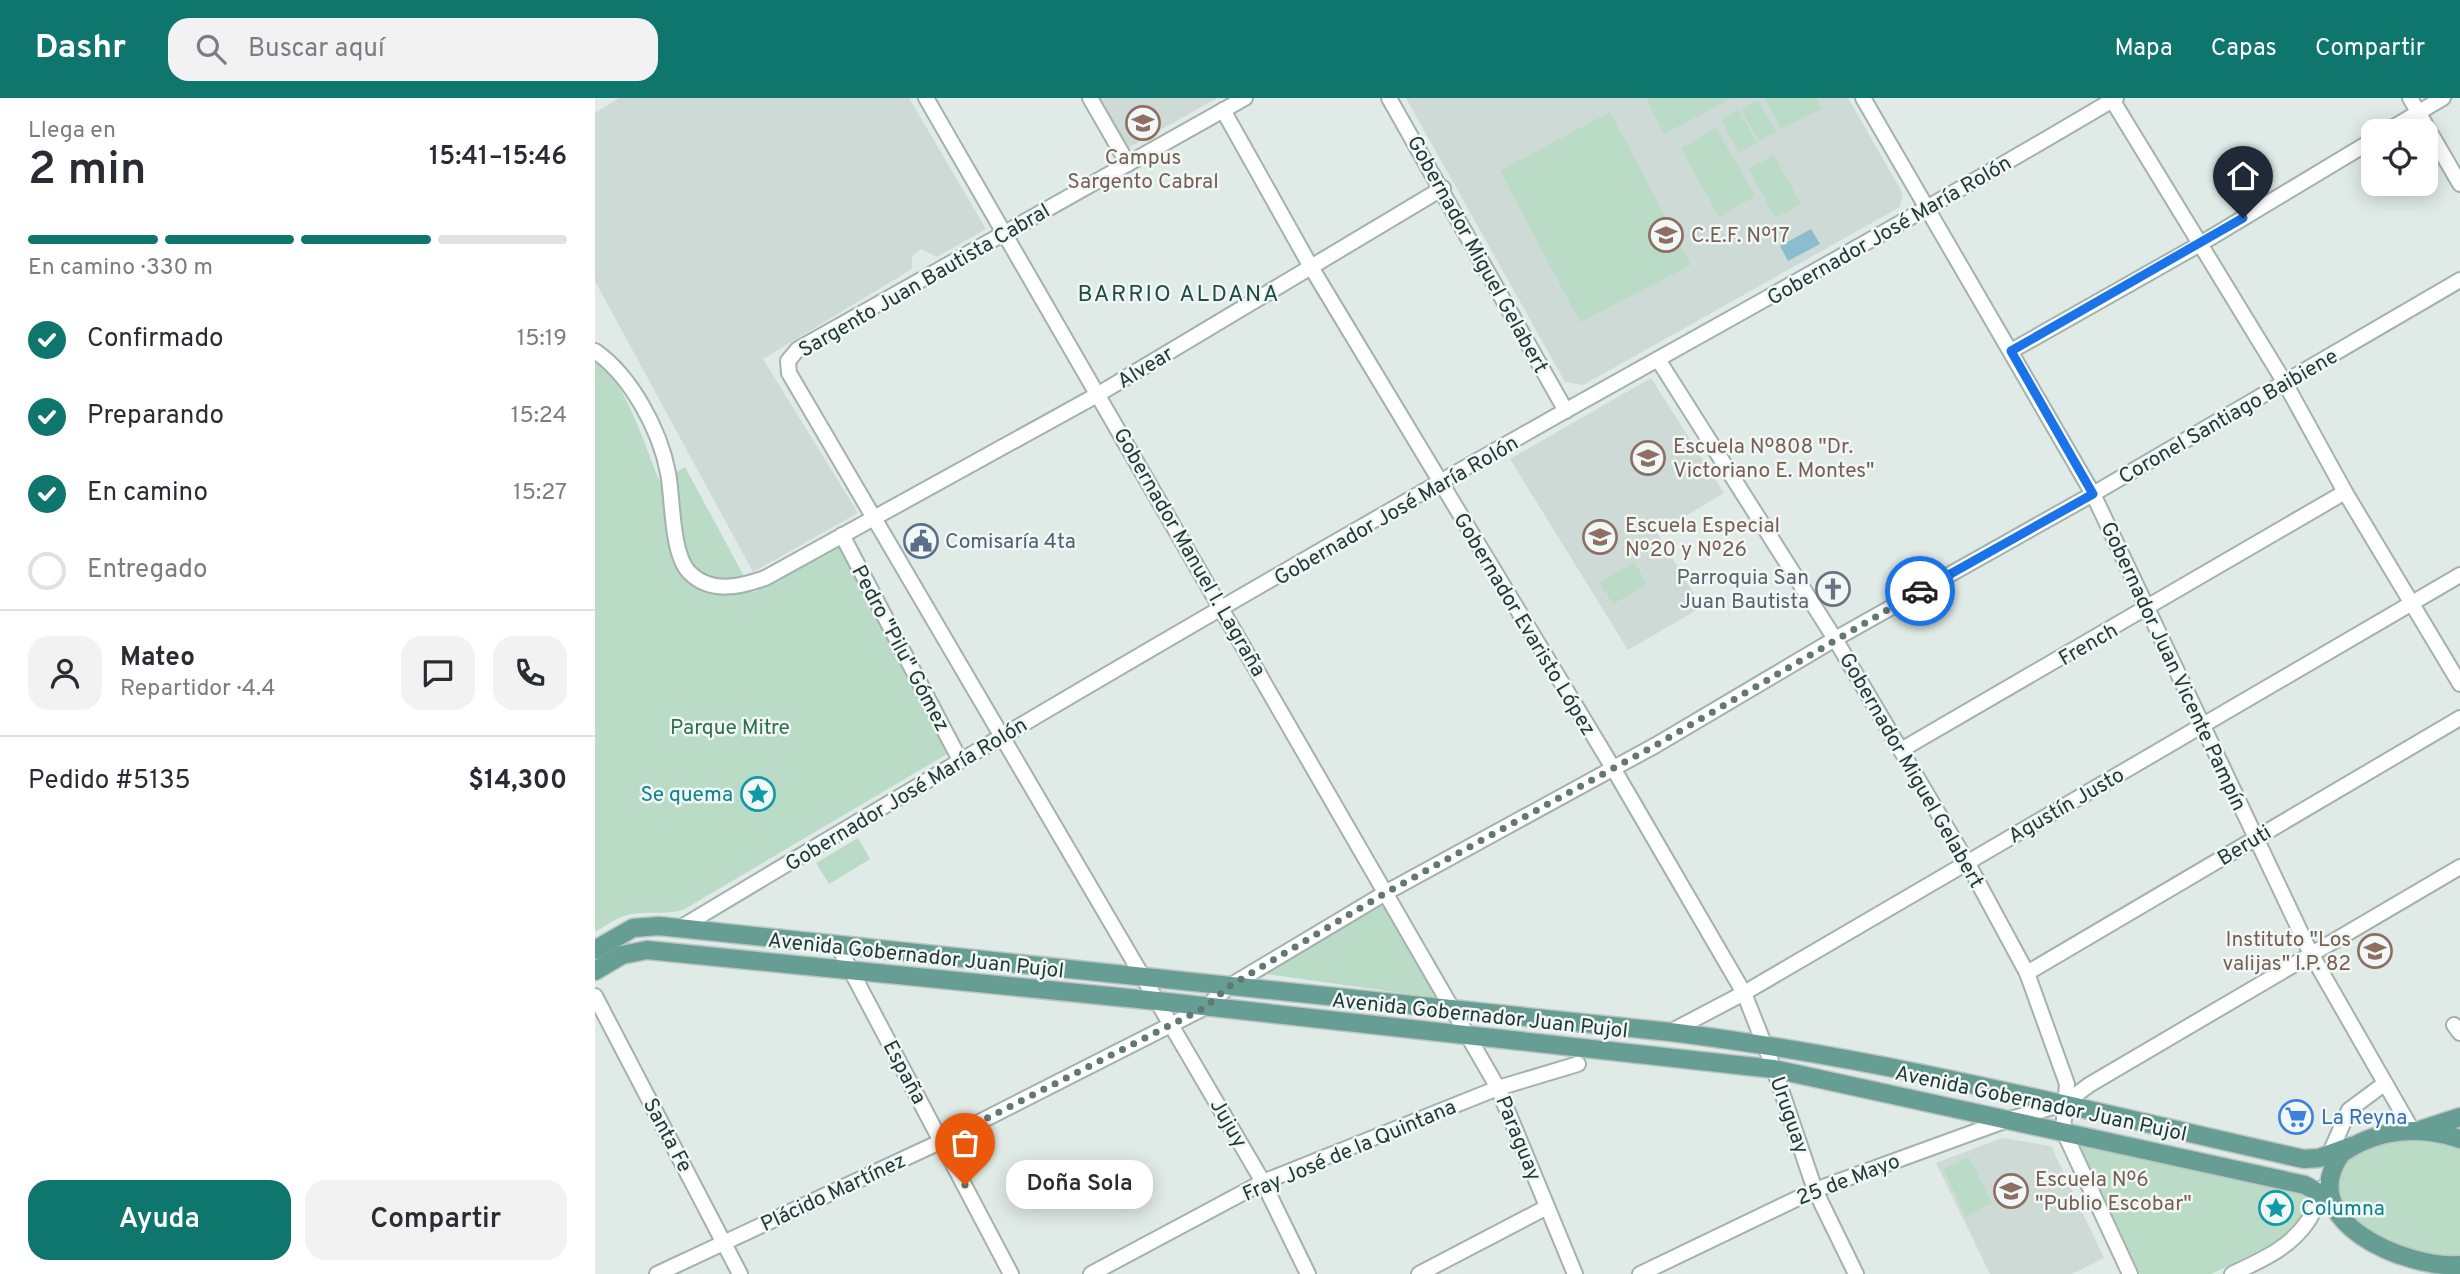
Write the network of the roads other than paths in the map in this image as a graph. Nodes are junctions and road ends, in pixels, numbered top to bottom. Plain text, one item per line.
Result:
1 (926, 98) edge
2 (1090, 98) edge
3 (1245, 98) edge
4 (1389, 98) edge
5 (1863, 98) edge
6 (2410, 98) edge
7 (2443, 98) edge
8 (2113, 99) edge
9 (1223, 110) junction
10 (2418, 112) junction
11 (2407, 119) edge
12 (2361, 146) edge
13 (1128, 164) junction
14 (2460, 184) edge
15 (1443, 188) junction
16 (1927, 209) junction
17 (1003, 233) junction
18 (2200, 244) junction
19 (1311, 267) junction
20 (2460, 280) edge
21 (595, 351) edge
22 (2011, 351) junction
23 (788, 360) joint
24 (1659, 361) junction
25 (2285, 383) junction
26 (1097, 395) junction
27 (1566, 411) junction
28 (1441, 484) junction
29 (2345, 492) junction
30 (2093, 494) junction
31 (873, 516) junction
32 (842, 535) junction
33 (2460, 575) edge
34 (2412, 604) junction
35 (2148, 609) junction
36 (1223, 610) junction
37 (1835, 639) junction
38 (2460, 684) edge
39 (2460, 718) edge
40 (2202, 726) junction
41 (1002, 737) junction
42 (1901, 750) junction
43 (960, 760) junction
44 (1613, 768) junction
45 (2254, 839) junction
46 (1967, 862) junction
47 (2460, 867) edge
48 (1387, 892) junction
49 (680, 928) junction
50 (838, 946) junction
51 (595, 950) edge
52 (2310, 952) junction
53 (595, 971) edge
54 (852, 972) junction
55 (2027, 973) junction
56 (1141, 976) junction
57 (1228, 987) junction
58 (1744, 993) junction
59 (595, 996) edge
60 (1157, 1001) junction
61 (1206, 1007) junction
62 (1453, 1013) junction
63 (1171, 1023) junction
64 (1670, 1032) junction
65 (1466, 1037) junction
66 (1765, 1044) junction
67 (1578, 1064) dead end
68 (1775, 1069) junction
69 (2384, 1084) junction
70 (1498, 1088) junction
71 (2064, 1104) junction
72 (2460, 1117) edge
73 (2010, 1119) junction
74 (2063, 1130) junction
75 (2416, 1130) junction
76 (2460, 1139) edge
77 (942, 1141) junction
78 (2352, 1146) junction
79 (2329, 1155) junction
80 (2332, 1178) junction
81 (1263, 1182) junction
82 (1815, 1190) junction
83 (2319, 1194) junction
84 (1547, 1206) junction
85 (2342, 1217) junction
86 (725, 1243) junction
87 (2460, 1265) edge
88 (657, 1274) edge
89 (740, 1274) edge
90 (1011, 1274) edge
91 (1091, 1274) edge
92 (1308, 1274) edge
93 (1419, 1274) edge
94 (1575, 1274) edge
95 (1640, 1274) edge
96 (1856, 1274) edge
97 (2130, 1274) edge
98 (2232, 1274) edge

1 - 17 street, Gobernador Manuel I. Lagraña
2 - 13 street
3 - 9 street, Sargento Juan Bautista Cabral
4 - 15 street, Gobernador Miguel Gelabert
5 - 16 street, Gobernador Juan Vicente Pampín
6 - 10 street
7 - 10 street
8 - 16 street, Gobernador José María Rolón
8 - 18 street
9 - 13 street, Sargento Juan Bautista Cabral
9 - 19 street, Gobernador Evaristo López
10 - 11 street
10 - 14 street
12 - 18 street
13 - 17 street, Sargento Juan Bautista Cabral
15 - 19 street, Alvear
15 - 27 street, Gobernador Miguel Gelabert
16 - 22 street, Gobernador Juan Vicente Pampín
16 - 24 street, Gobernador José María Rolón
17 - 23 street, Sargento Juan Bautista Cabral
17 - 26 street, Gobernador Manuel I. Lagraña
18 - 22 street
18 - 25 street
19 - 26 street, Alvear
19 - 28 street, Gobernador Evaristo López
20 - 25 street, Coronel Santiago Baibiene
21 - 32 street, Alvear
22 - 30 street, Gobernador Juan Vicente Pampín
23 - 31 street, Jujuy
24 - 27 street, Gobernador José María Rolón
24 - 37 street, Gobernador Miguel Gelabert
25 - 29 street
25 - 30 street, Coronel Santiago Baibiene
26 - 31 street, Alvear
26 - 36 street, Gobernador Manuel I. Lagraña
27 - 28 street, Gobernador José María Rolón
28 - 36 street, Gobernador José María Rolón
28 - 44 street, Gobernador Evaristo López
29 - 34 street
29 - 35 street, French
30 - 35 street, Gobernador Juan Vicente Pampín
30 - 37 street, Coronel Santiago Baibiene
31 - 32 street, Alvear
31 - 41 street, Jujuy
32 - 43 street, Pedro "Pilu" Gómez
33 - 34 street, Agustín Justo
34 - 38 street
34 - 40 street, Agustín Justo
35 - 40 street, Gobernador Juan Vicente Pampín
35 - 42 street, French
36 - 41 street, Gobernador José María Rolón
36 - 48 street, Gobernador Manuel I. Lagraña
37 - 42 street, Gobernador Miguel Gelabert
37 - 44 street, Coronel Santiago Baibiene
39 - 45 street, Beruti
40 - 45 street, Gobernador Juan Vicente Pampín
40 - 46 street, Agustín Justo
41 - 43 street, Gobernador José María Rolón
41 - 56 street, Jujuy
42 - 46 street, Gobernador Miguel Gelabert
43 - 49 street, Gobernador José María Rolón
44 - 48 street, Coronel Santiago Baibiene
44 - 58 street, Gobernador Evaristo López
45 - 52 street, Gobernador Juan Vicente Pampín
45 - 55 street, Beruti
46 - 55 street, Gobernador Miguel Gelabert
46 - 58 street, Agustín Justo
47 - 52 street
48 - 57 street, Coronel Santiago Baibiene
48 - 62 street, Gobernador Manuel I. Lagraña
49 - 50 main road, Avenida Gobernador Juan Pujol
49 - 51 main road, Avenida Gobernador Juan Pujol
50 - 54 street, España
50 - 56 main road, Avenida Gobernador Juan Pujol
52 - 69 street, Gobernador Juan Vicente Pampín
52 - 71 street
53 - 54 main road, Avenida Gobernador Juan Pujol
54 - 60 main road, Avenida Gobernador Juan Pujol
54 - 77 street, España
55 - 71 street, Gobernador Miguel Gelabert
56 - 57 main road, Avenida Gobernador Juan Pujol
56 - 60 street, Jujuy
57 - 61 street, Plácido Martínez
57 - 62 main road, Avenida Gobernador Juan Pujol
58 - 64 street, Agustín Justo
58 - 66 street, Uruguay
59 - 86 street, Santa Fe
60 - 61 main road, Avenida Gobernador Juan Pujol
60 - 63 street, Jujuy
61 - 63 street, Plácido Martínez
61 - 65 main road, Avenida Gobernador Juan Pujol
62 - 64 main road, Avenida Gobernador Juan Pujol
62 - 65 street, Paraguay
63 - 77 street, Plácido Martínez
63 - 81 street, Jujuy
64 - 66 main road, Avenida Gobernador Juan Pujol
65 - 68 main road, Avenida Gobernador Juan Pujol
65 - 70 street, Paraguay
66 - 68 street, Uruguay
66 - 71 main road, Avenida Gobernador Juan Pujol
67 - 70 street, Fray José de la Quintana
68 - 73 main road, Avenida Gobernador Juan Pujol
68 - 82 street, Uruguay
69 - 75 street, Gobernador Juan Vicente Pampín
69 - 79 street
70 - 81 street, Fray José de la Quintana
70 - 84 street, Paraguay
71 - 73 street, 25 de Mayo
71 - 74 street, Gobernador Miguel Gelabert
71 - 79 main road, Avenida Gobernador Juan Pujol
72 - 75 main road, Avenida Gobernador Juan Pujol
73 - 74 main road, Avenida Gobernador Juan Pujol
73 - 82 street, 25 de Mayo
74 - 83 main road, Avenida Gobernador Juan Pujol
74 - 97 street
75 - 76 main road
75 - 78 main road, Avenida Gobernador Juan Pujol
77 - 86 street, Plácido Martínez
77 - 90 street, España
78 - 79 main road, Avenida Gobernador Juan Pujol
78 - 80 main road
80 - 83 street
80 - 85 main road
81 - 91 street, Fray José de la Quintana
81 - 92 street, Jujuy
82 - 95 street, 25 de Mayo
82 - 96 street, Uruguay
83 - 85 main road, Avenida Gobernador Juan Pujol
83 - 98 street
84 - 93 street
84 - 94 street, Paraguay
85 - 87 main road, Avenida Gobernador Juan Pujol
86 - 88 street, Plácido Martínez
86 - 89 street, Santa Fe

